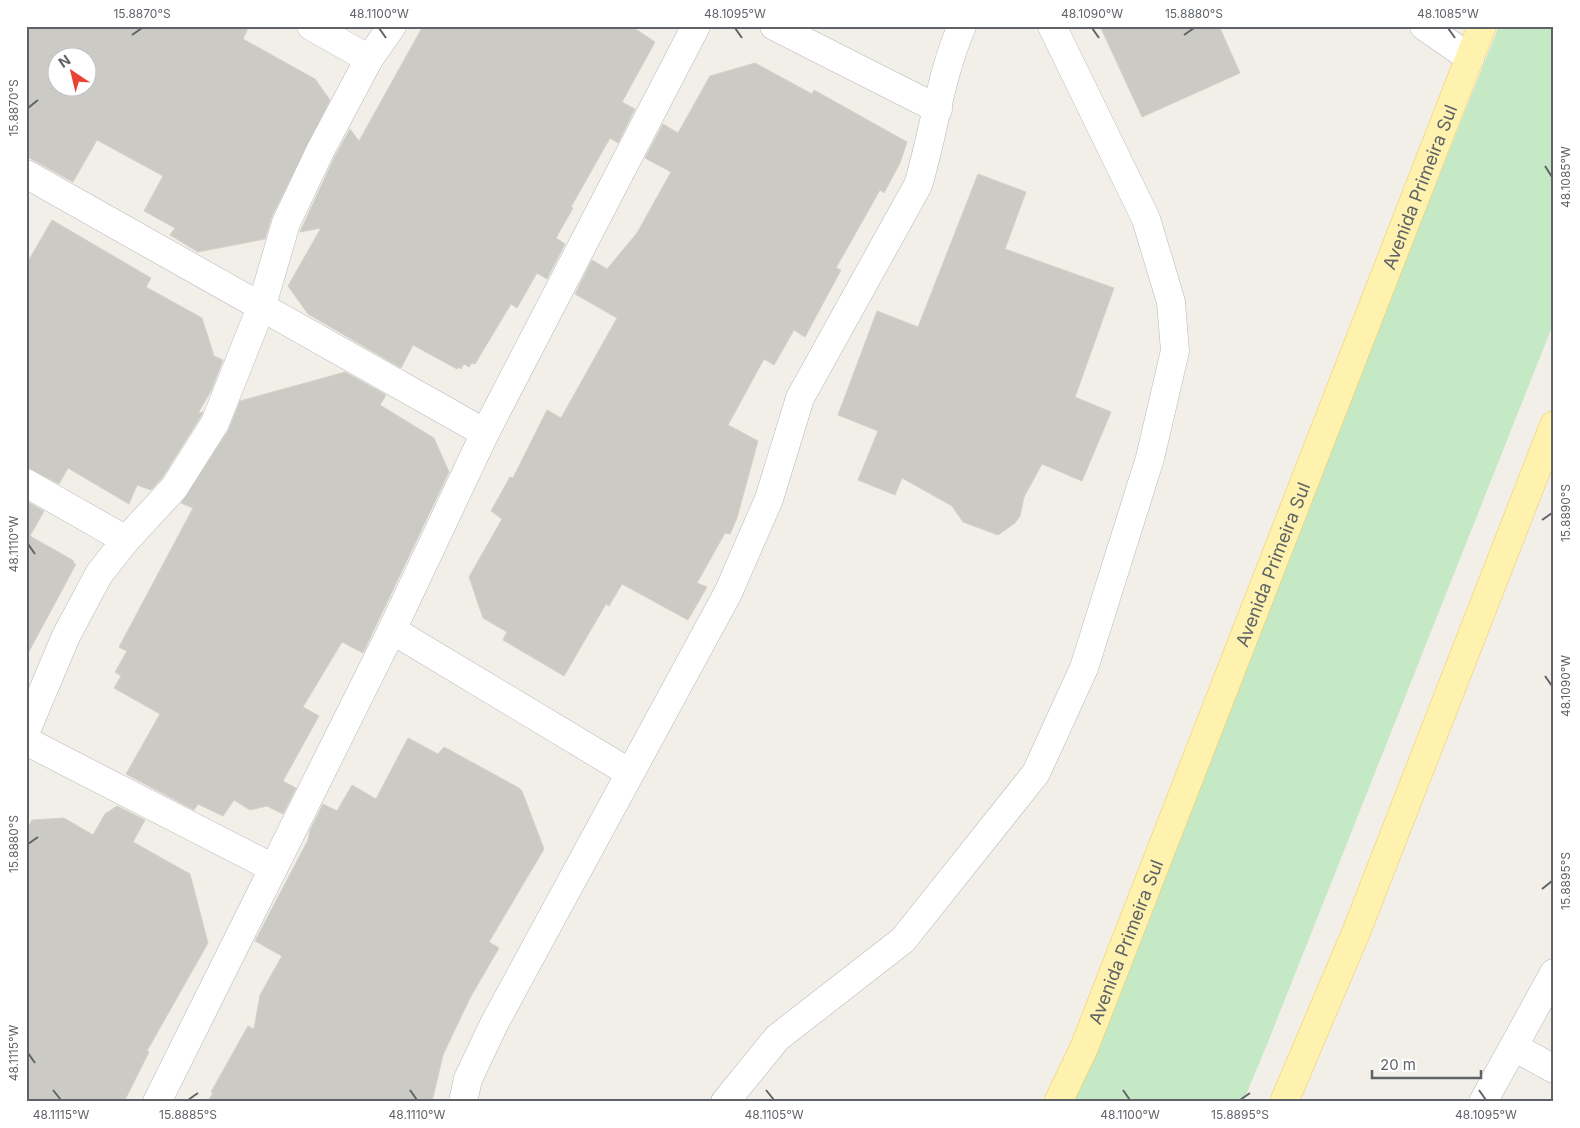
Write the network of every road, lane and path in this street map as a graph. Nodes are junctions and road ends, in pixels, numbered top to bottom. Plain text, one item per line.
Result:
1 (311, 26) edge
2 (392, 26) edge
3 (696, 26) edge
4 (774, 26) edge
5 (962, 26) edge
6 (1052, 26) edge
7 (1424, 26) edge
8 (1482, 26) edge
9 (1470, 58) junction
10 (369, 59) junction
11 (938, 109) junction
12 (26, 174) edge
13 (262, 305) junction
14 (1554, 425) edge
15 (485, 434) junction
16 (26, 483) edge
17 (126, 540) junction
18 (392, 630) junction
19 (26, 731) edge
20 (26, 741) edge
21 (630, 773) junction
22 (274, 868) junction
23 (1554, 973) edge
24 (1514, 1047) junction
25 (1554, 1069) edge
26 (157, 1102) edge
27 (464, 1102) edge
28 (725, 1102) edge
29 (1058, 1102) edge
30 (1284, 1102) edge
31 (1483, 1102) edge

1 - 10 street
2 - 10 street
3 - 15 street
4 - 11 street
5 - 11 street
6 - 28 street
7 - 9 street
8 - 9 main road, Avenida Primeira Sul
9 - 29 main road, Avenida Primeira Sul
10 - 13 street
11 - 21 street
12 - 13 street
13 - 15 street
13 - 17 street
14 - 30 main road
15 - 18 street
16 - 17 street
17 - 19 street
18 - 21 street
18 - 22 street
20 - 22 street
21 - 27 street
22 - 26 street
23 - 24 street
24 - 25 street
24 - 31 street

